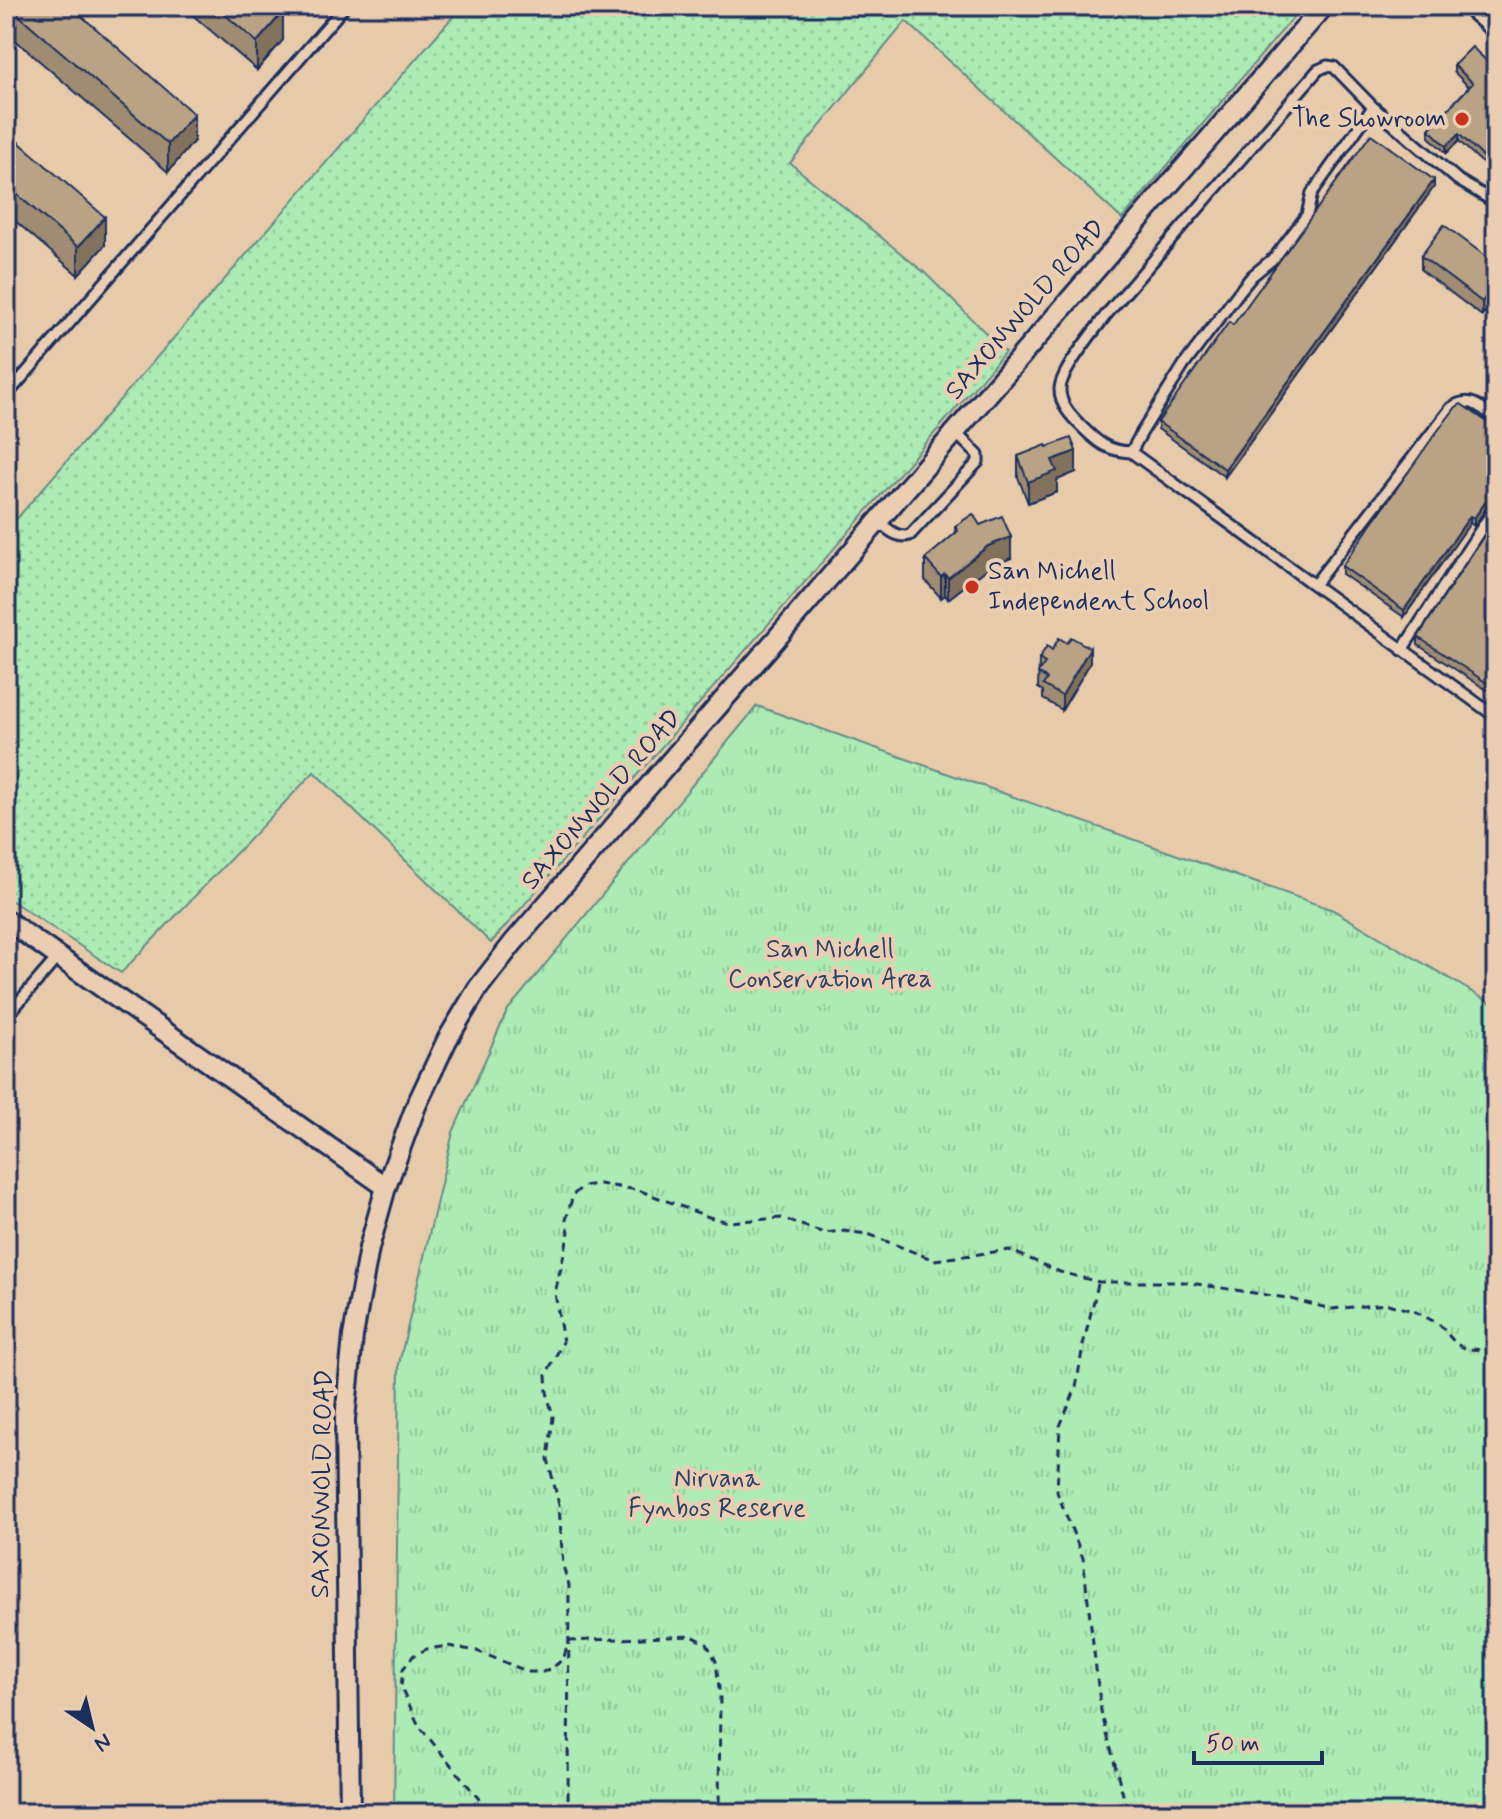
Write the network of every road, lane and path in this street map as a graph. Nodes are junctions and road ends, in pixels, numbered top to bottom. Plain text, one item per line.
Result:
1 (345, 6) edge
2 (1324, 6) edge
3 (1463, 6) edge
4 (1496, 35) edge
5 (1373, 107) junction
6 (1496, 203) edge
7 (6, 396) edge
8 (1496, 418) edge
9 (955, 432) junction
10 (1131, 452) junction
11 (1496, 506) edge
12 (877, 521) junction
13 (1314, 585) junction
14 (1402, 650) junction
15 (1496, 717) edge
16 (6, 920) edge
17 (58, 957) junction
18 (6, 1017) edge
19 (386, 1187) junction
20 (1099, 1282) junction
21 (1496, 1350) edge
22 (568, 1641) junction
23 (350, 1813) edge
24 (484, 1813) edge
25 (568, 1813) edge
26 (719, 1813) edge
27 (1126, 1813) edge

1 - 7 lane
2 - 9 street, SAXONWOLD ROAD
3 - 4 lane
5 - 6 lane
5 - 10 lane
5 - 10 lane
8 - 13 lane
9 - 12 street, SAXONWOLD ROAD
9 - 12 lane
10 - 13 lane
11 - 14 lane
12 - 19 street, SAXONWOLD ROAD
13 - 14 lane
14 - 15 lane
16 - 17 street
17 - 18 lane
17 - 19 street
19 - 23 street, SAXONWOLD ROAD
20 - 21 path
20 - 22 path
20 - 27 path
22 - 24 path
22 - 25 path
22 - 26 path

